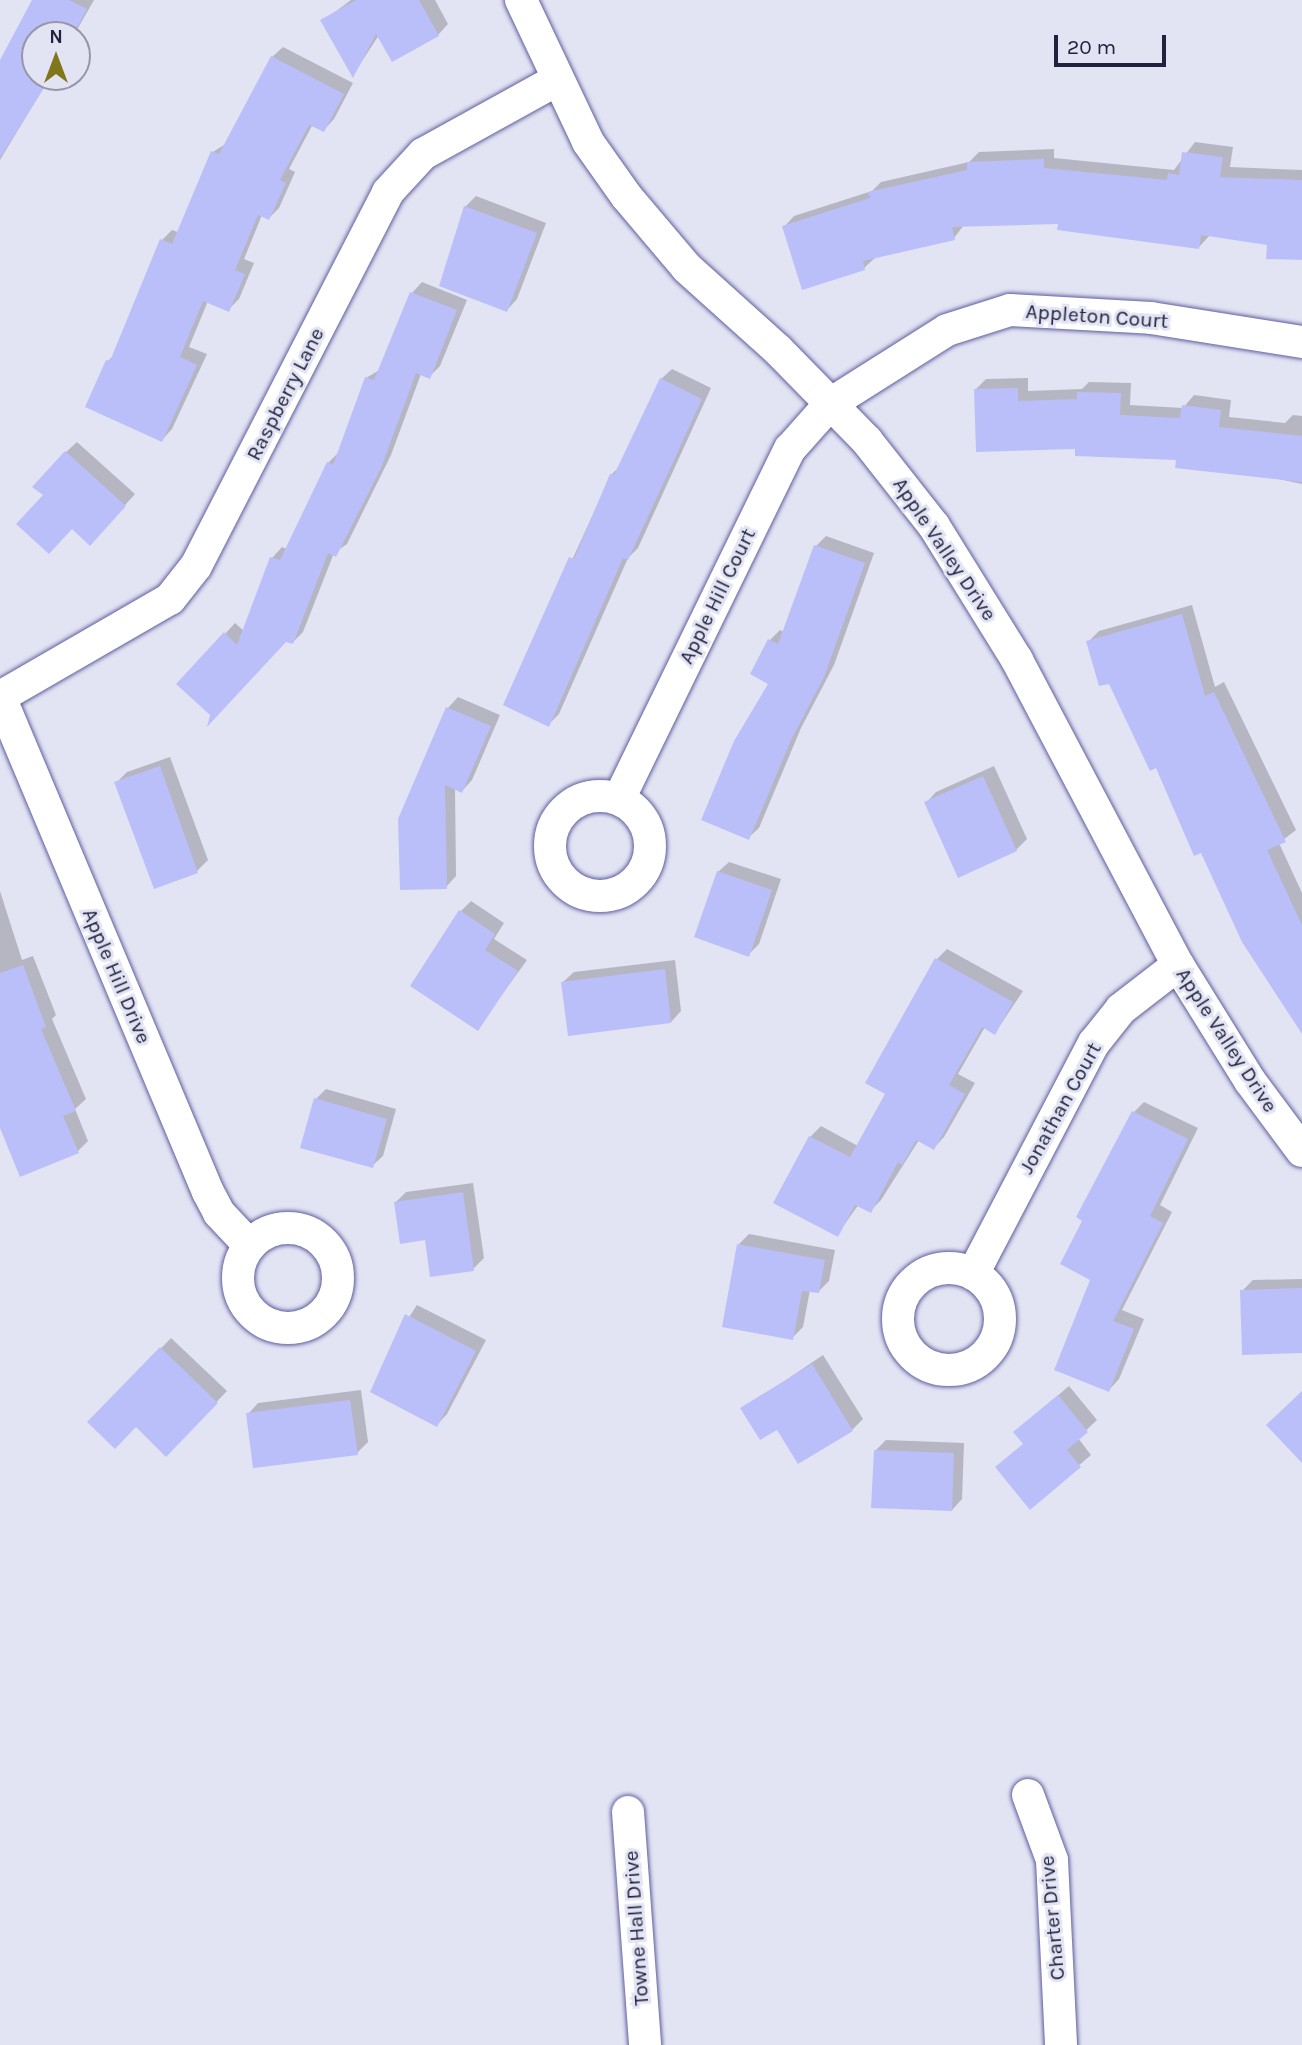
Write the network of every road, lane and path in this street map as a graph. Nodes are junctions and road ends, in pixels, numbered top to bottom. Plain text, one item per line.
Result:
1 (521, 0) edge
2 (557, 80) junction
3 (1302, 342) edge
4 (830, 404) junction
5 (0, 697) edge
6 (619, 799) dead end
7 (1178, 965) junction
8 (1302, 1151) edge
9 (249, 1245) dead end
10 (973, 1274) dead end
11 (1028, 1795) dead end
12 (628, 1812) dead end
13 (645, 2045) edge
14 (1061, 2045) edge

1 - 2 street, Apple Valley Drive
2 - 4 street, Apple Valley Drive
2 - 5 street, Raspberry Lane
3 - 4 street, Appleton Court
4 - 6 street, Apple Hill Court
4 - 7 street, Apple Valley Drive
5 - 9 street, Apple Hill Drive
7 - 8 street, Apple Valley Drive
7 - 10 street, Jonathan Court
11 - 14 street, Charter Drive
12 - 13 street, Towne Hall Drive

